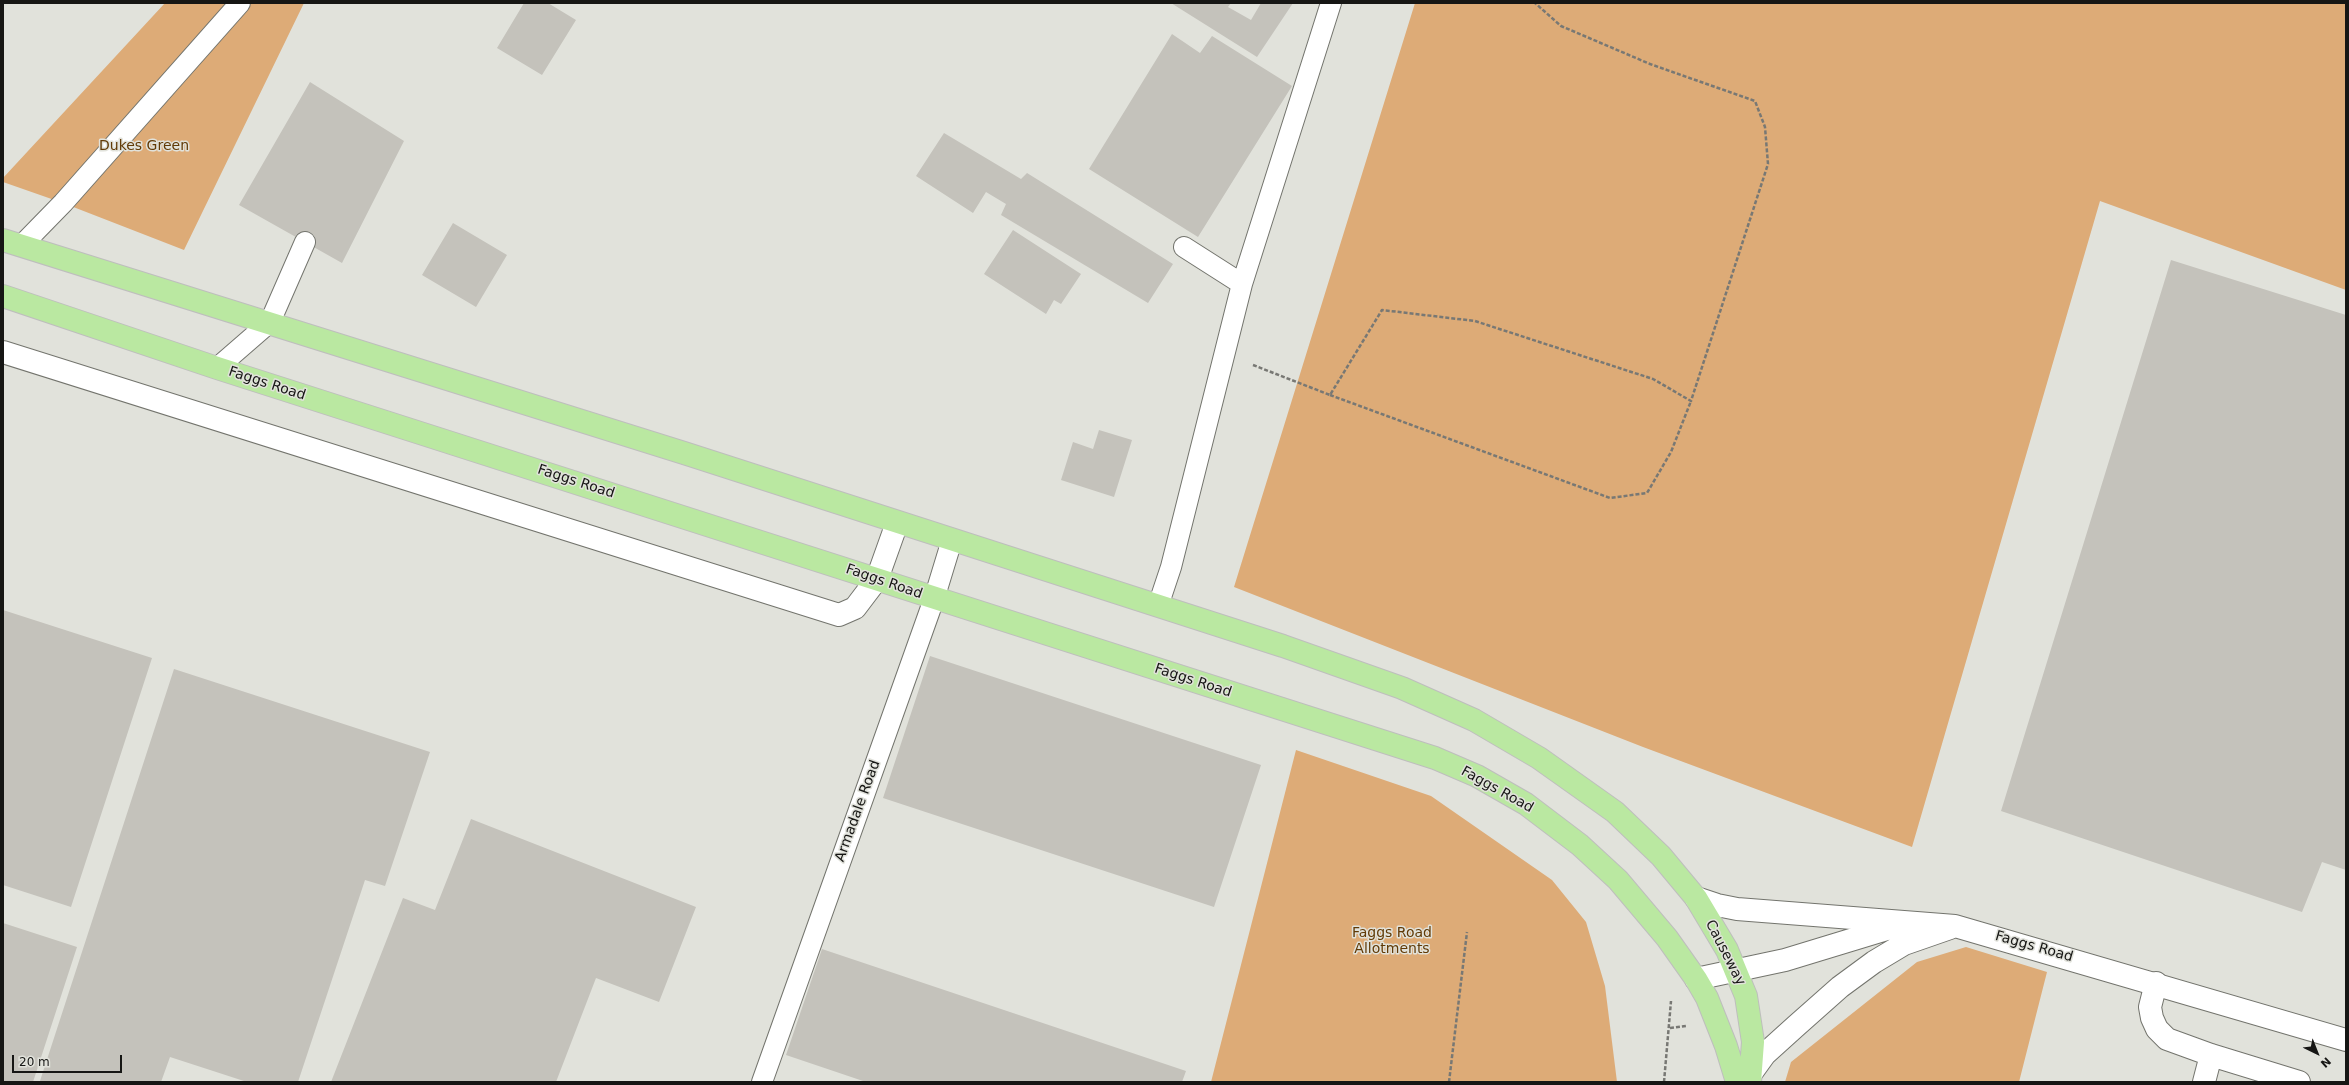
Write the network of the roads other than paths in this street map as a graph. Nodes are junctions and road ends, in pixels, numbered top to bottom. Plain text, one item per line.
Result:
1 (240, 3) edge
2 (1331, 3) edge
3 (305, 242) dead end
4 (12, 243) edge
5 (1184, 248) dead end
6 (1242, 284) junction
7 (3, 296) edge
8 (270, 322) junction
9 (3, 352) edge
10 (217, 368) junction
11 (897, 523) junction
12 (952, 540) junction
13 (877, 579) junction
14 (934, 599) junction
15 (1158, 606) junction
16 (1696, 898) junction
17 (1910, 922) junction
18 (1955, 926) junction
19 (1737, 972) junction
20 (1696, 979) junction
21 (2156, 983) junction
22 (2346, 1040) edge
23 (2211, 1055) junction
24 (1747, 1079) edge
25 (762, 1082) edge
26 (2204, 1082) edge
27 (2298, 1082) edge

1 - 4 lane
2 - 6 lane
3 - 8 lane
4 - 8 main road
5 - 6 lane
6 - 15 lane
7 - 10 main road, Faggs Road
8 - 10 lane
8 - 11 main road
9 - 13 street
10 - 13 main road, Faggs Road
11 - 12 main road
11 - 13 street
12 - 14 lane, Armadale Road
12 - 15 main road
13 - 14 main road, Faggs Road
14 - 20 main road, Faggs Road
14 - 25 lane, Armadale Road
15 - 16 main road
16 - 17 street, Faggs Road
16 - 19 main road, Causeway
17 - 18 street, Faggs Road
17 - 19 street
18 - 21 street, Faggs Road
18 - 24 street
19 - 20 street
19 - 24 main road, Causeway
20 - 24 main road
21 - 22 street, Faggs Road
21 - 23 street
23 - 26 street
23 - 27 street

